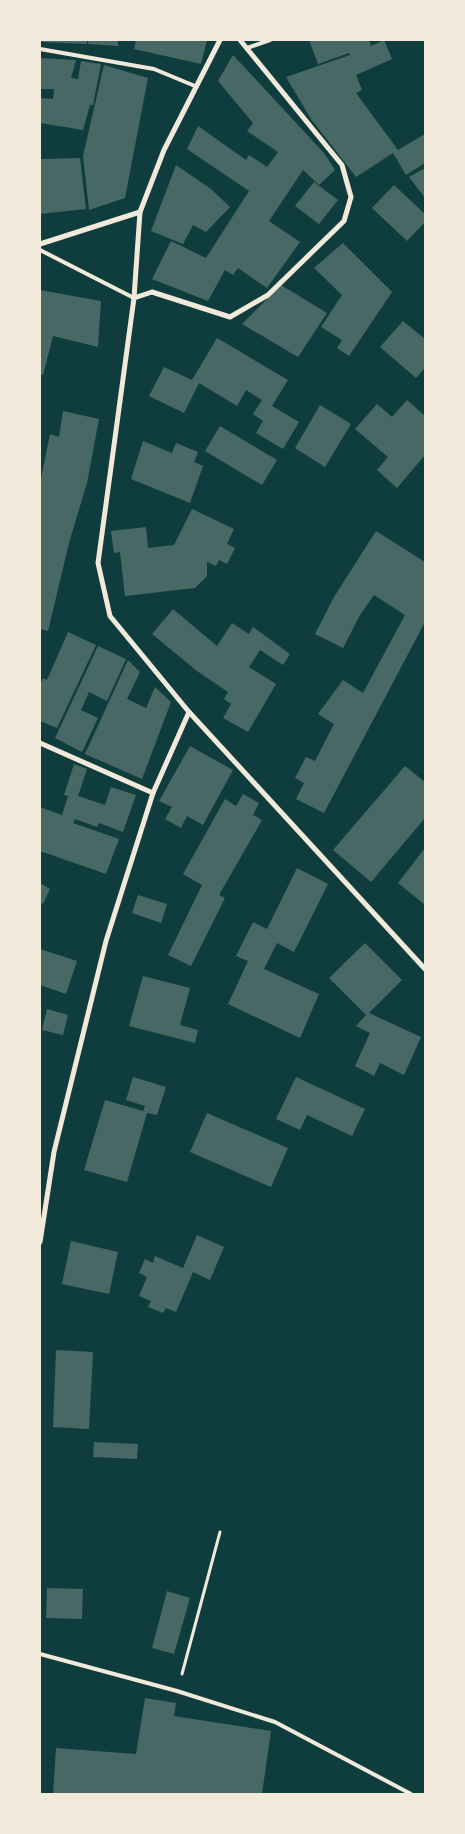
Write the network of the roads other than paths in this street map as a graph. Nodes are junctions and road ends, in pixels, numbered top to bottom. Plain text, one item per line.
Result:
1 (220, 40) edge
2 (240, 40) edge
3 (270, 40) edge
4 (247, 48) junction
5 (40, 49) edge
6 (195, 86) junction
7 (140, 212) junction
8 (40, 244) edge
9 (40, 250) edge
10 (134, 298) junction
11 (189, 712) junction
12 (40, 743) edge
13 (153, 793) junction
14 (425, 969) edge
15 (40, 1242) edge
16 (40, 1654) edge
17 (411, 1794) edge

1 - 6 street
2 - 4 street
3 - 4 lane
4 - 10 street
5 - 6 lane
6 - 7 street
7 - 8 street
7 - 10 street
9 - 10 lane
10 - 11 street
11 - 13 street
11 - 14 street
12 - 13 street
13 - 15 street
16 - 17 lane

